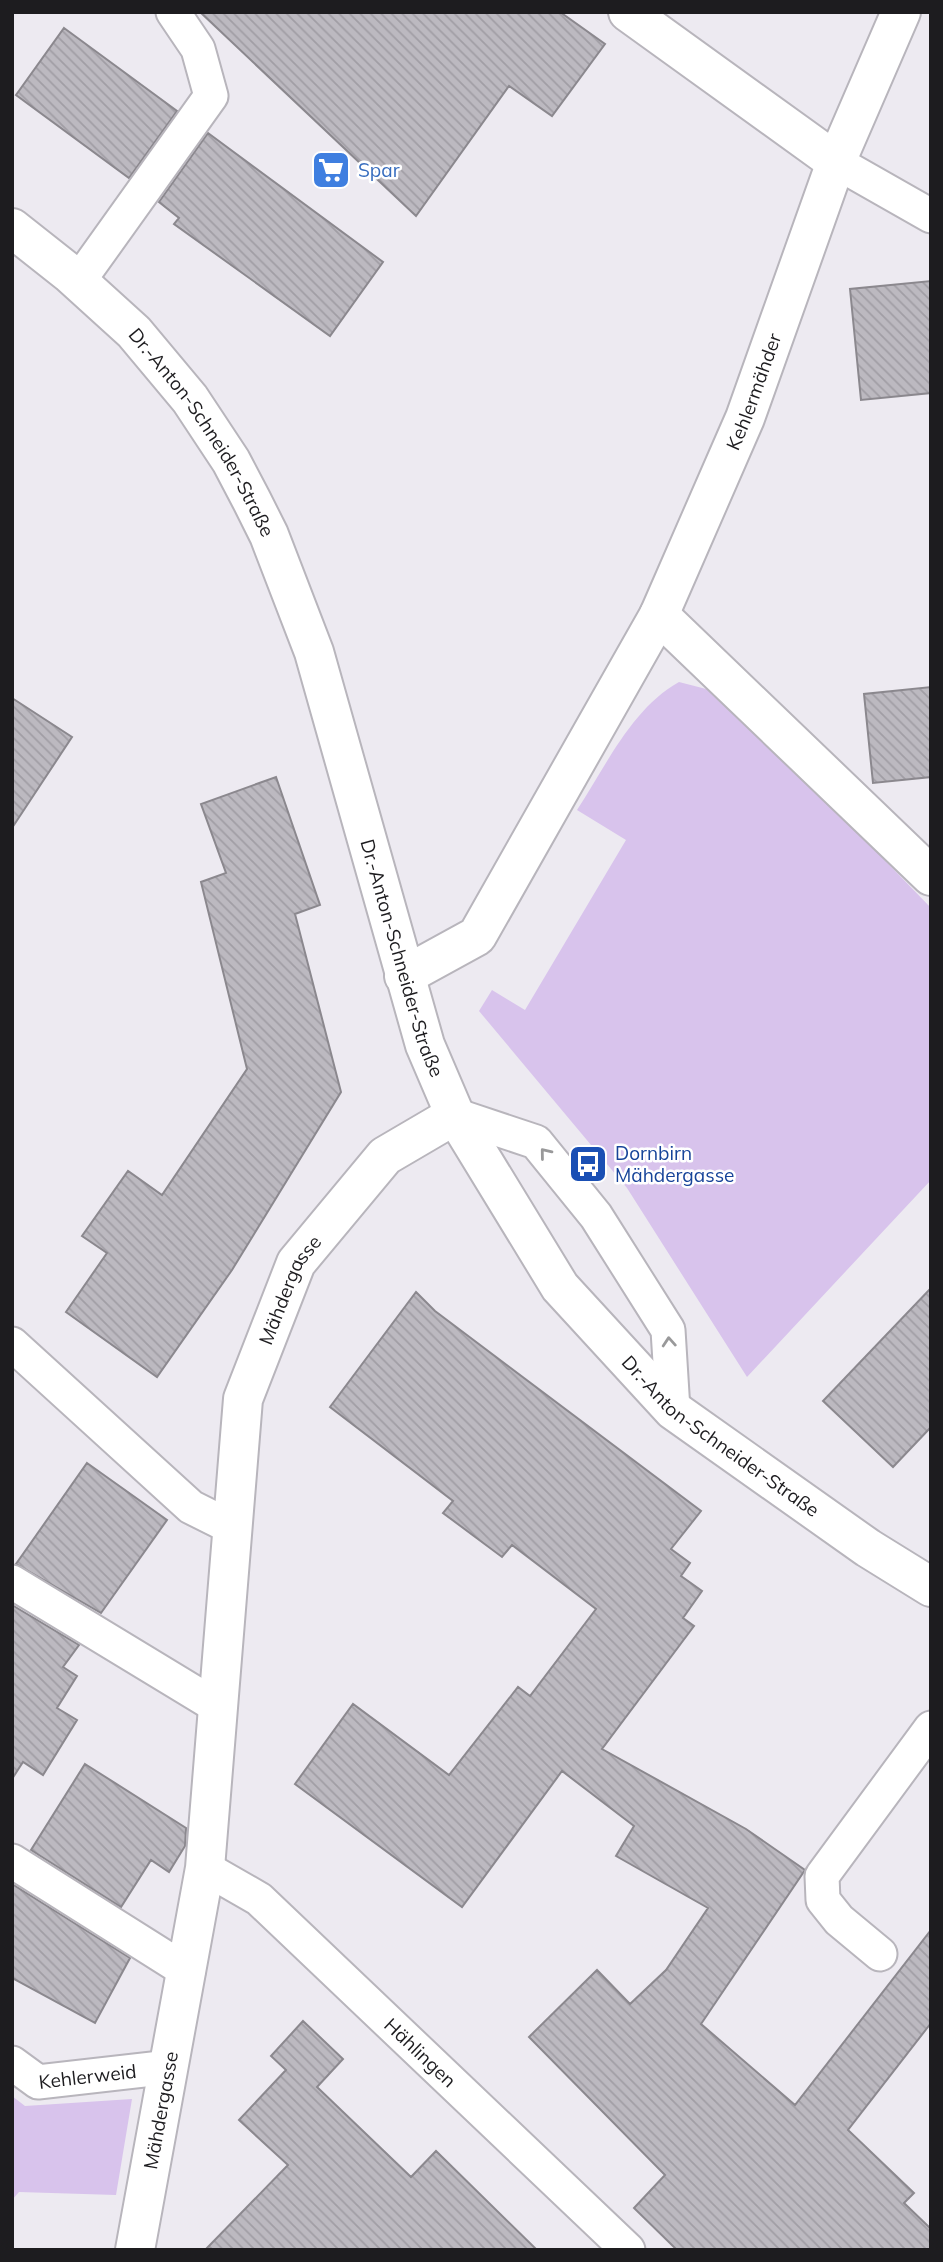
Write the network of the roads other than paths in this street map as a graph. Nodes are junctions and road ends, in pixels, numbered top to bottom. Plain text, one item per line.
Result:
1 (173, 12) edge
2 (628, 12) edge
3 (901, 12) edge
4 (836, 162) junction
5 (931, 216) edge
6 (12, 229) edge
7 (78, 282) junction
8 (659, 615) junction
9 (931, 876) edge
10 (404, 976) junction
11 (455, 1115) junction
12 (12, 1344) edge
13 (673, 1410) junction
14 (231, 1527) junction
15 (12, 1582) edge
16 (931, 1587) edge
17 (218, 1707) junction
18 (931, 1728) edge
19 (12, 1861) edge
20 (205, 1868) junction
21 (880, 1954) dead end
22 (188, 1972) junction
23 (12, 2063) edge
24 (170, 2067) junction
25 (135, 2250) edge
26 (628, 2250) edge

1 - 7 lane
2 - 4 street
3 - 4 street, Kehlermähder
4 - 5 lane
4 - 8 street, Kehlermähder
6 - 7 street, Dr.-Anton-Schneider-Straße
7 - 10 street, Dr.-Anton-Schneider-Straße
8 - 9 street
8 - 10 street, Kehlermähder
10 - 11 street, Dr.-Anton-Schneider-Straße
11 - 13 street, Dr.-Anton-Schneider-Straße
13 -> 11 lane
11 - 14 street, Mähdergasse
12 - 14 lane
13 - 16 street, Dr.-Anton-Schneider-Straße
14 - 17 street, Mähdergasse
15 - 17 lane
17 - 20 street, Mähdergasse
18 - 21 lane
19 - 22 lane
20 - 22 street, Mähdergasse
20 - 26 lane, Hählingen
22 - 24 street, Mähdergasse
23 - 24 lane, Kehlerweid
24 - 25 street, Mähdergasse

